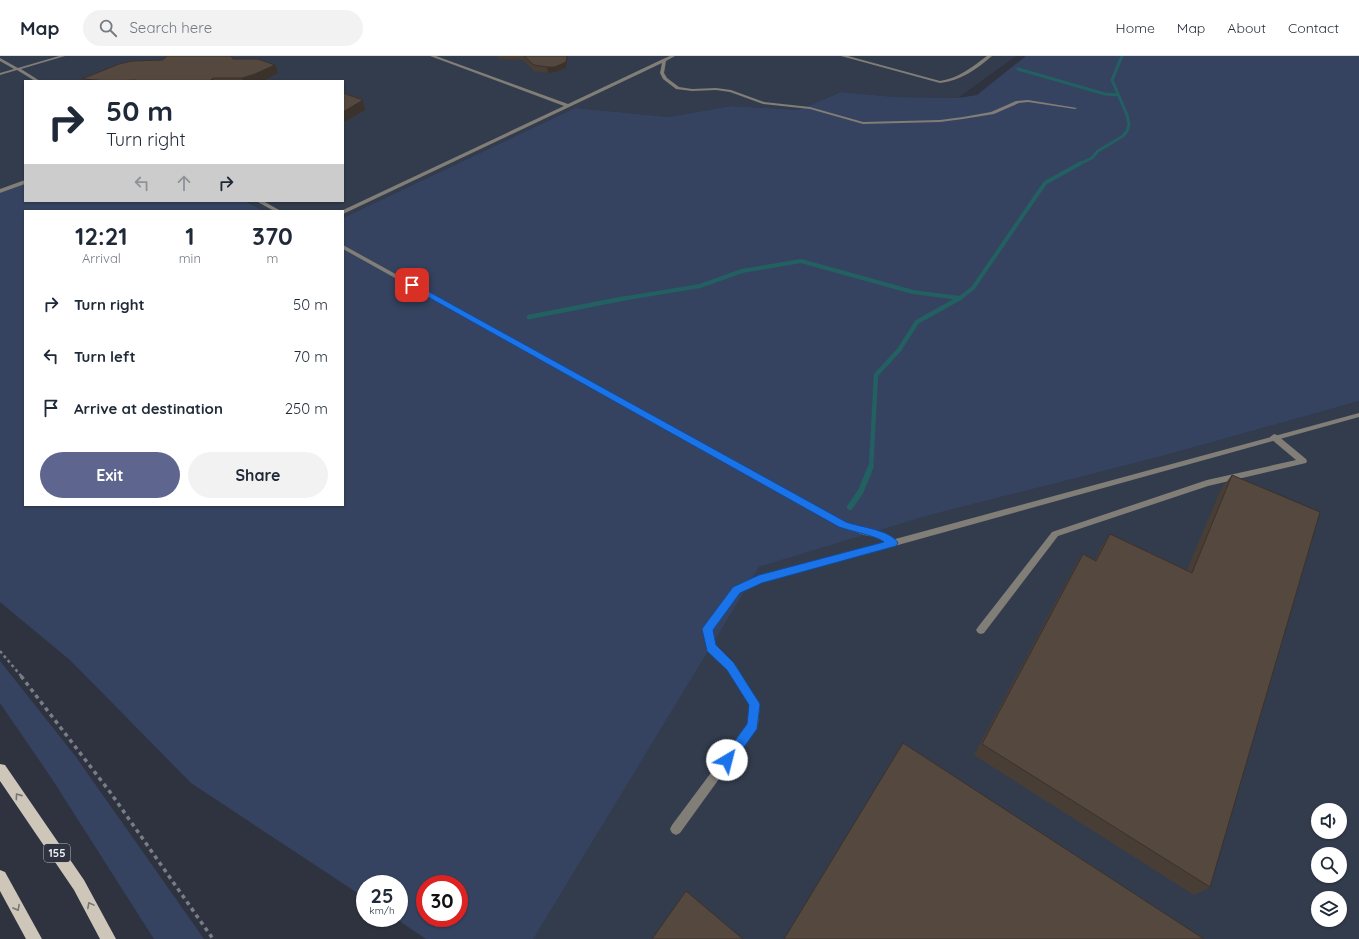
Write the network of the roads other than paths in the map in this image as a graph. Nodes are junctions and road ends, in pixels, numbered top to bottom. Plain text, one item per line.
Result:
1 (63, 56) edge
2 (432, 56) edge
3 (673, 56) edge
4 (843, 56) edge
5 (990, 56) edge
6 (0, 59) edge
7 (664, 60) junction
8 (17, 69) junction
9 (0, 74) edge
10 (36, 80) edge
11 (569, 106) junction
12 (1075, 108) dead end
13 (24, 182) edge
14 (0, 191) edge
15 (261, 202) edge
16 (276, 210) edge
17 (344, 212) edge
18 (344, 248) edge
19 (1359, 415) edge
20 (1274, 437) junction
21 (893, 543) junction
22 (981, 630) dead end
23 (0, 770) edge
24 (676, 829) dead end
25 (0, 877) edge
26 (34, 939) edge
27 (108, 939) edge

1 - 8 street
2 - 11 street
3 - 7 street
4 - 5 street
6 - 8 street
7 - 11 street
7 - 12 street
8 - 9 street
8 - 10 street
11 - 17 street
13 - 14 street
15 - 16 street
18 - 21 street
19 - 20 street
20 - 21 street
20 - 22 street
21 - 24 street
27 -> 23 main road, 155
25 -> 26 main road

